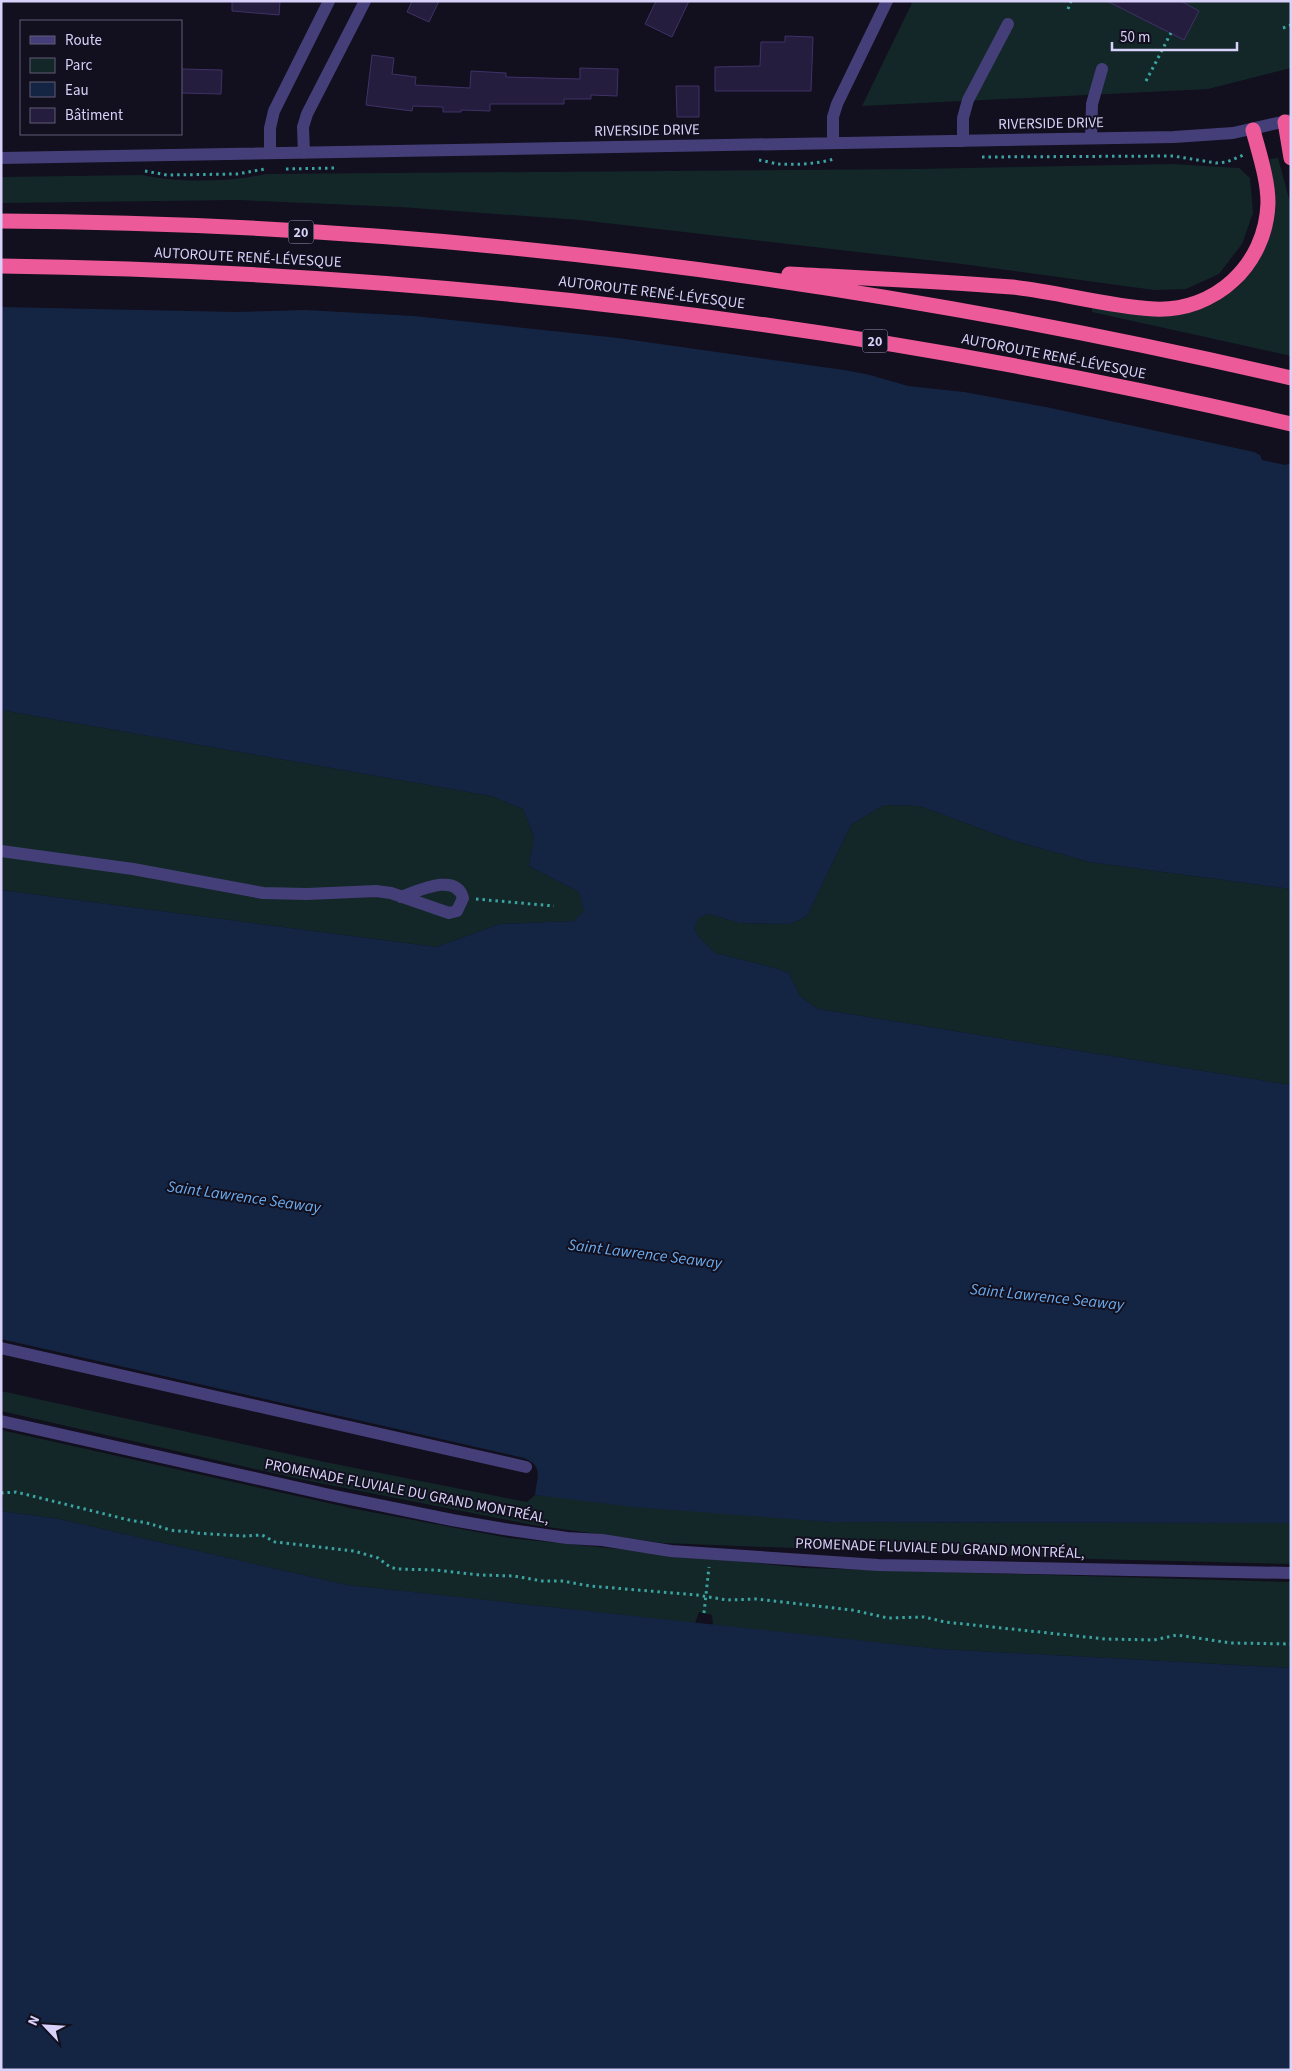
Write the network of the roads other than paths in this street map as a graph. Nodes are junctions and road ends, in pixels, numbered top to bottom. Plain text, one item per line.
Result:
1 (329, 1) edge
2 (364, 1) edge
3 (888, 1) edge
4 (1008, 24) dead end
5 (1102, 69) dead end
6 (1288, 121) edge
7 (1253, 130) junction
8 (1091, 138) junction
9 (963, 141) junction
10 (833, 143) junction
11 (270, 153) junction
12 (304, 153) junction
13 (1, 158) edge
14 (1291, 158) edge
15 (1, 221) edge
16 (1, 266) edge
17 (672, 266) junction
18 (1291, 378) edge
19 (1291, 424) edge
20 (1, 851) edge
21 (401, 897) junction
22 (1, 1348) edge
23 (1, 1421) edge
24 (526, 1467) dead end
25 (1291, 1573) edge

1 - 11 street
2 - 12 street
3 - 10 street
4 - 9 street
5 - 8 street
6 - 7 street, RIVERSIDE DRIVE
6 - 14 highway
7 - 8 street, RIVERSIDE DRIVE
7 - 17 highway
8 - 9 street, RIVERSIDE DRIVE
9 - 10 street, RIVERSIDE DRIVE
10 - 12 street, RIVERSIDE DRIVE
11 - 12 street, RIVERSIDE DRIVE
11 - 13 street, RIVERSIDE DRIVE
15 - 17 highway, AUTOROUTE RENÉ-LÉVESQUE / 20
16 - 19 highway, AUTOROUTE RENÉ-LÉVESQUE / 20
17 - 18 highway, AUTOROUTE RENÉ-LÉVESQUE / 20
20 - 21 street
21 - 21 street
22 - 24 street
23 - 25 street, PROMENADE FLUVIALE DU GRAND MONTRÉAL,

